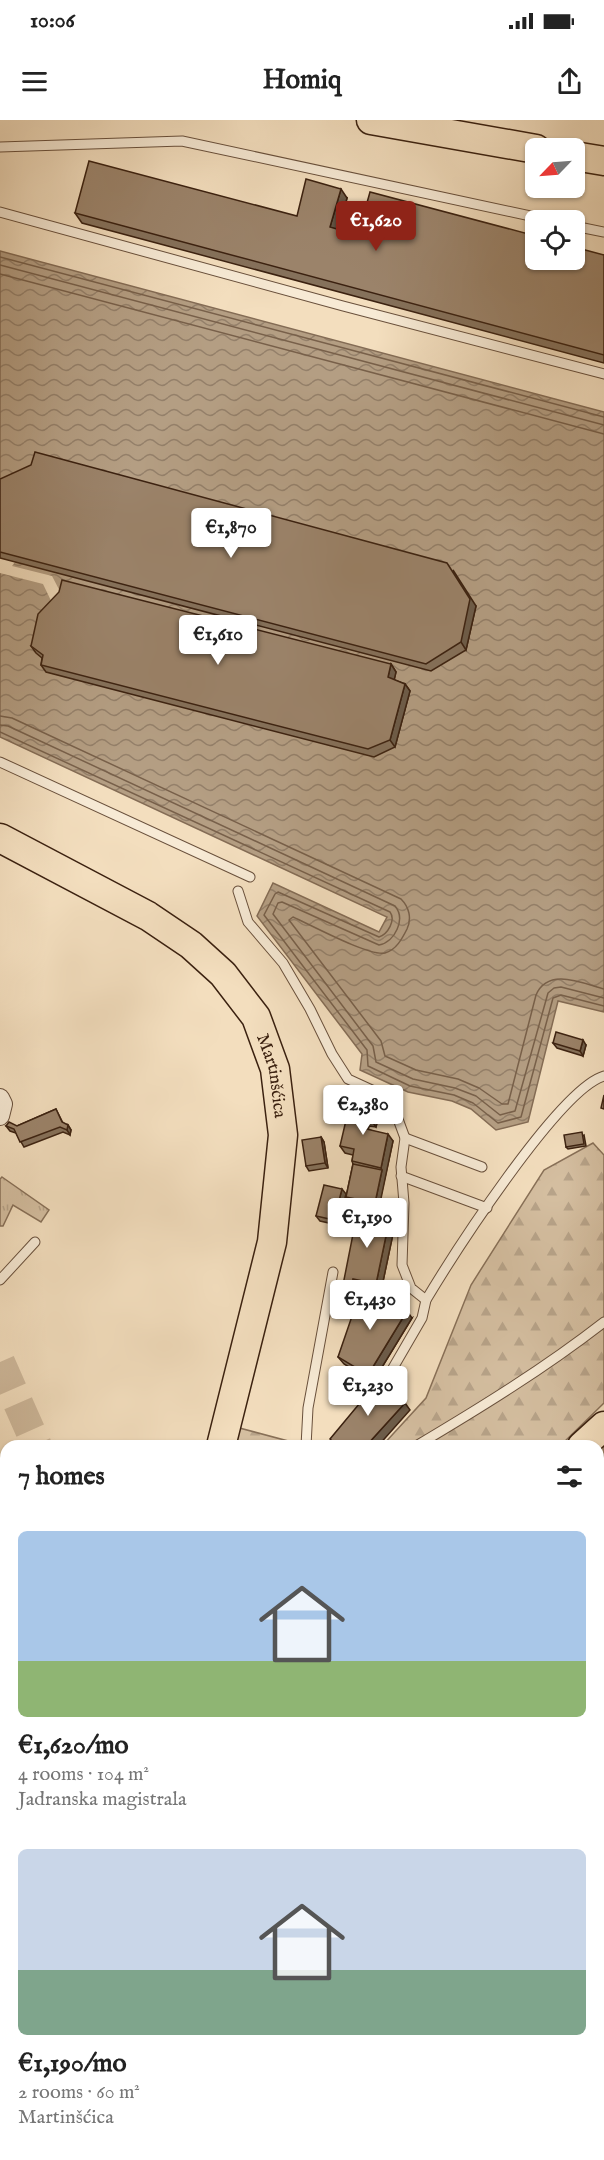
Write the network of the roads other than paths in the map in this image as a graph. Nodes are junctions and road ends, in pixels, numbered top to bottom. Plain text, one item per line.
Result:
1 (371, 120) edge
2 (0, 147) edge
3 (525, 147) edge
4 (585, 158) edge
5 (604, 161) edge
6 (0, 212) edge
7 (525, 215) edge
8 (585, 228) edge
9 (604, 232) edge
10 (604, 374) edge
11 (0, 762) edge
12 (0, 838) edge
13 (250, 877) dead end
14 (238, 891) dead end
15 (604, 1076) edge
16 (0, 1098) edge
17 (0, 1116) edge
18 (405, 1138) junction
19 (482, 1167) dead end
20 (401, 1176) junction
21 (487, 1208) junction
22 (35, 1242) dead end
23 (333, 1272) dead end
24 (0, 1280) edge
25 (426, 1300) junction
26 (604, 1322) edge
27 (371, 1397) edge
28 (604, 1426) edge
29 (223, 1440) edge
30 (306, 1440) edge
31 (426, 1440) edge
32 (589, 1440) edge

1 - 3 main road
2 - 7 lane
4 - 5 main road
6 - 10 lane
8 - 9 lane
11 - 13 lane
12 - 29 main road, Martinšćica
14 - 18 lane
15 - 21 lane
16 - 17 street
18 - 19 lane
18 - 20 lane
20 - 21 lane
20 - 25 lane
21 - 25 lane
22 - 24 lane
23 - 30 lane
25 - 27 lane
26 - 31 lane
28 - 32 main road

